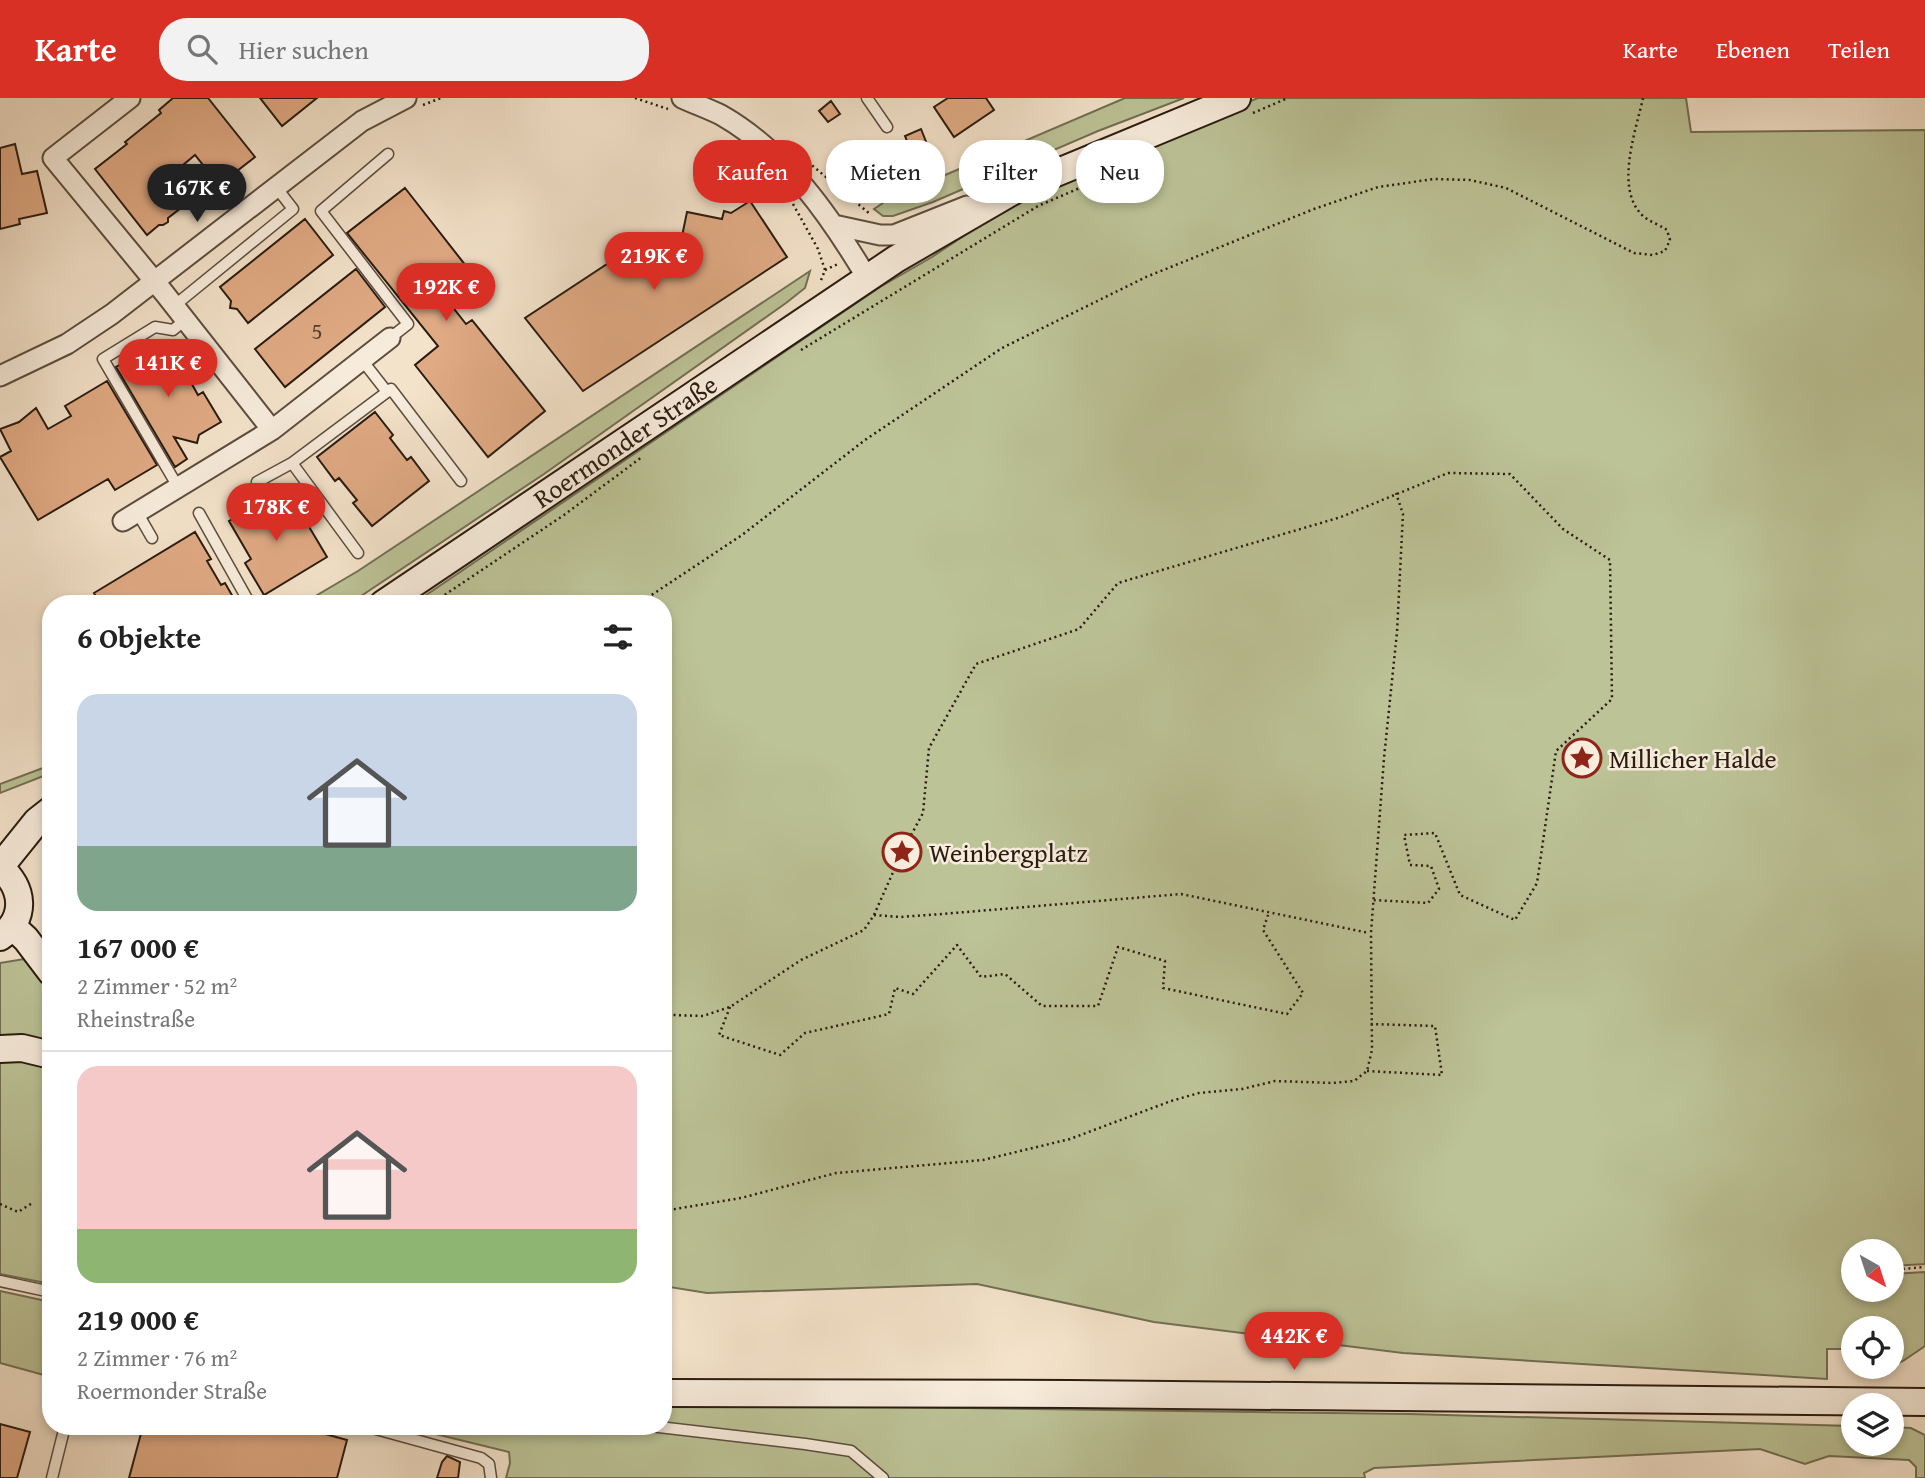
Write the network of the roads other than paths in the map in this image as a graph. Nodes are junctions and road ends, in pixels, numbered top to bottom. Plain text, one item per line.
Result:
1 (130, 98) edge
2 (406, 98) edge
3 (867, 98) edge
4 (677, 104) edge
5 (1244, 106) edge
6 (887, 127) dead end
7 (388, 154) dead end
8 (1062, 173) edge
9 (276, 187) junction
10 (973, 203) edge
11 (992, 203) edge
12 (834, 225) junction
13 (867, 278) junction
14 (155, 283) junction
15 (179, 313) junction
16 (390, 338) joint
17 (362, 360) junction
18 (0, 376) edge
19 (387, 392) junction
20 (272, 430) junction
21 (292, 463) junction
22 (461, 481) dead end
23 (257, 482) dead end
24 (178, 487) junction
25 (199, 513) dead end
26 (130, 516) joint
27 (152, 538) dead end
28 (358, 553) dead end
29 (245, 595) edge
30 (396, 595) edge
31 (42, 817) edge
32 (0, 867) edge
33 (6, 932) edge
34 (42, 960) edge
35 (0, 1049) edge
36 (42, 1053) edge
37 (0, 1281) edge
38 (42, 1290) edge
39 (672, 1393) edge
40 (1925, 1402) edge
41 (672, 1429) edge
42 (63, 1435) edge
43 (398, 1435) edge
44 (52, 1478) edge
45 (491, 1478) edge
46 (883, 1478) edge

1 - 14 street
2 - 9 street
3 - 6 lane
4 - 12 street
5 - 8 main road, Roermonder Straße
7 - 16 lane
9 - 14 street
9 - 15 lane
10 - 12 street
11 - 13 main road, Roermonder Straße
12 - 13 street
13 - 30 main road, Roermonder Straße
14 - 15 street
14 - 18 street
15 - 20 street
15 - 24 lane
16 - 17 street
17 - 19 lane
17 - 20 street
19 - 21 lane
19 - 22 lane
20 - 24 street
21 - 23 lane
21 - 28 lane
24 - 26 street
25 - 29 lane
26 - 27 lane
31 - 32 main road
32 - 33 main road
33 - 34 main road
35 - 36 main road
37 - 38 lane
39 - 40 main road
41 - 46 lane
42 - 44 lane
43 - 45 lane

